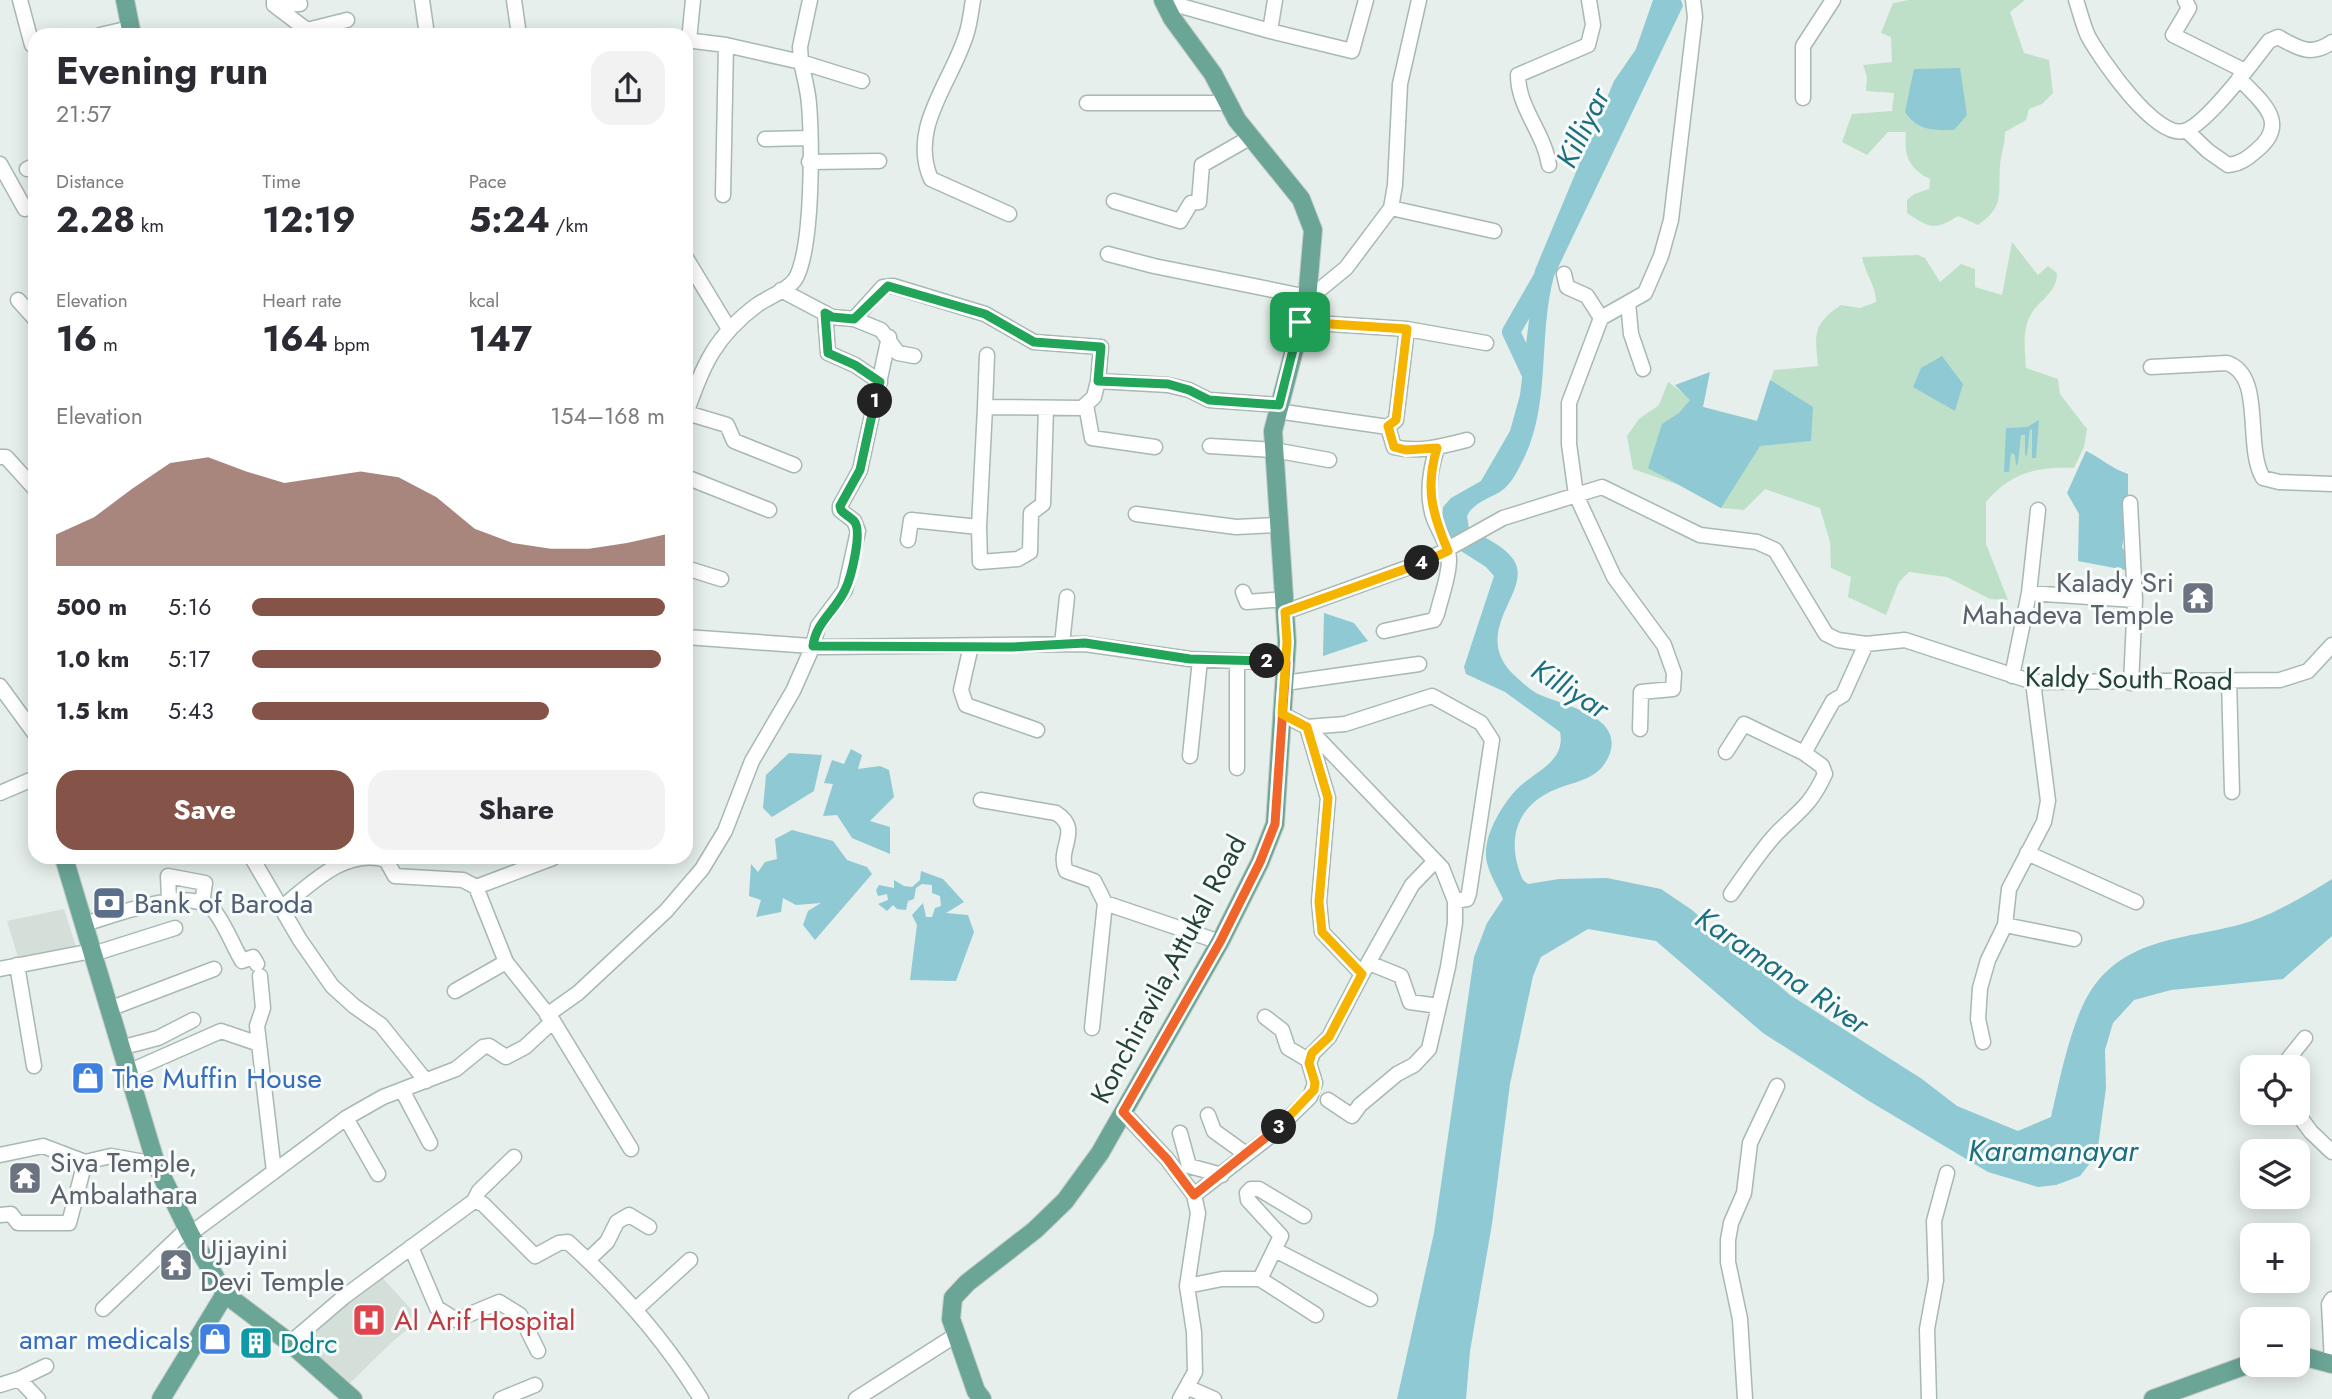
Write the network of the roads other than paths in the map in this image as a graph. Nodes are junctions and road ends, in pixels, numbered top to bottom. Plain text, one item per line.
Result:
1 (20, 0) edge
2 (125, 0) edge
3 (422, 0) edge
4 (514, 0) edge
5 (693, 0) edge
6 (810, 0) edge
7 (973, 0) edge
8 (1275, 0) edge
9 (1366, 0) edge
10 (1419, 0) edge
11 (1589, 0) edge
12 (1693, 0) edge
13 (1833, 0) edge
14 (2076, 0) edge
15 (2185, 0) edge
16 (1163, 1) edge
17 (274, 2) edge
18 (300, 4) dead end
19 (347, 20) dead end
20 (130, 28) edge
21 (305, 28) edge
22 (315, 28) edge
23 (426, 28) edge
24 (518, 28) edge
25 (690, 28) edge
26 (28, 30) edge
27 (1270, 31) junction
28 (693, 41) edge
29 (2332, 42) edge
30 (726, 45) junction
31 (801, 62) junction
32 (2242, 74) junction
33 (862, 81) dead end
34 (1803, 98) dead end
35 (1087, 103) dead end
36 (1227, 103) junction
37 (2187, 131) junction
38 (1251, 137) junction
39 (809, 138) junction
40 (765, 139) dead end
41 (879, 161) dead end
42 (809, 162) junction
43 (0, 164) edge
44 (1549, 165) dead end
45 (723, 195) dead end
46 (1114, 201) dead end
47 (1391, 208) junction
48 (25, 209) dead end
49 (1009, 214) dead end
50 (1494, 231) dead end
51 (1108, 254) dead end
52 (693, 270) edge
53 (1564, 274) dead end
54 (781, 290) junction
55 (1308, 298) junction
56 (1628, 303) junction
57 (825, 313) junction
58 (1601, 318) junction
59 (854, 319) junction
60 (1300, 322) junction
61 (729, 329) junction
62 (1407, 329) junction
63 (889, 337) junction
64 (1486, 343) dead end
65 (987, 355) dead end
66 (914, 356) dead end
67 (2151, 367) dead end
68 (1643, 369) dead end
69 (1098, 381) junction
70 (880, 382) junction
71 (693, 393) edge
72 (1086, 405) junction
73 (985, 407) junction
74 (1046, 408) junction
75 (1278, 408) junction
76 (693, 415) edge
77 (1388, 426) junction
78 (1468, 440) dead end
79 (1210, 446) dead end
80 (1155, 447) dead end
81 (1437, 448) junction
82 (1274, 450) junction
83 (0, 457) edge
84 (1329, 460) dead end
85 (794, 465) dead end
86 (693, 480) edge
87 (28, 481) edge
88 (2332, 484) edge
89 (1576, 495) junction
90 (2130, 503) dead end
91 (769, 510) dead end
92 (2038, 510) dead end
93 (1136, 514) dead end
94 (1279, 525) junction
95 (979, 527) junction
96 (908, 540) dead end
97 (1448, 551) junction
98 (693, 570) edge
99 (721, 579) dead end
100 (1243, 592) dead end
101 (2029, 593) junction
102 (1067, 597) dead end
103 (2135, 600) junction
104 (1285, 606) junction
105 (1384, 631) dead end
106 (693, 637) edge
107 (1062, 644) junction
108 (1866, 644) junction
109 (2332, 645) edge
110 (813, 646) junction
111 (971, 646) junction
112 (1199, 660) junction
113 (1237, 662) junction
114 (1286, 663) junction
115 (1419, 664) dead end
116 (2011, 676) junction
117 (2229, 679) junction
118 (2032, 682) junction
119 (1285, 683) junction
120 (2131, 683) junction
121 (0, 686) edge
122 (1282, 714) junction
123 (28, 724) edge
124 (1307, 727) junction
125 (1640, 729) dead end
126 (1037, 730) dead end
127 (1726, 752) dead end
128 (1804, 753) junction
129 (1190, 756) dead end
130 (1237, 768) dead end
131 (28, 781) edge
132 (2232, 792) dead end
133 (0, 793) edge
134 (981, 800) dead end
135 (2027, 853) junction
136 (1435, 861) junction
137 (67, 864) edge
138 (255, 864) edge
139 (337, 864) edge
140 (388, 864) edge
141 (537, 864) edge
142 (476, 887) junction
143 (1731, 894) dead end
144 (170, 900) junction
145 (1455, 901) junction
146 (202, 902) junction
147 (2136, 902) dead end
148 (1105, 903) junction
149 (281, 908) junction
150 (84, 924) junction
151 (2005, 925) junction
152 (175, 928) dead end
153 (2074, 939) dead end
154 (1220, 942) junction
155 (92, 953) junction
156 (506, 962) junction
157 (17, 965) junction
158 (0, 969) edge
159 (214, 969) dead end
160 (1366, 969) junction
161 (455, 991) dead end
162 (1439, 1006) junction
163 (109, 1009) junction
164 (1265, 1017) dead end
165 (550, 1018) junction
166 (193, 1020) dead end
167 (1092, 1028) dead end
168 (2305, 1038) dead end
169 (1983, 1042) dead end
170 (259, 1044) junction
171 (120, 1048) junction
172 (2291, 1055) edge
173 (1310, 1061) junction
174 (34, 1066) dead end
175 (128, 1072) junction
176 (426, 1081) junction
177 (1777, 1086) dead end
178 (402, 1090) junction
179 (1328, 1100) dead end
180 (1123, 1112) junction
181 (1208, 1115) dead end
182 (346, 1118) junction
183 (2306, 1125) edge
184 (1181, 1133) dead end
185 (430, 1143) dead end
186 (631, 1149) dead end
187 (2332, 1152) edge
188 (0, 1154) edge
189 (1246, 1154) junction
190 (514, 1157) dead end
191 (85, 1162) junction
192 (156, 1164) junction
193 (274, 1172) junction
194 (1947, 1173) dead end
195 (378, 1174) dead end
196 (1222, 1175) junction
197 (1194, 1195) junction
198 (474, 1201) junction
199 (0, 1215) edge
200 (1304, 1216) dead end
201 (649, 1227) dead end
202 (188, 1231) junction
203 (411, 1247) junction
204 (1275, 1250) junction
205 (588, 1260) junction
206 (690, 1260) dead end
207 (1260, 1279) junction
208 (1187, 1286) junction
209 (225, 1294) junction
210 (2332, 1299) edge
211 (1370, 1300) dead end
212 (103, 1310) dead end
213 (635, 1310) junction
214 (1316, 1315) dead end
215 (956, 1335) junction
216 (290, 1343) junction
217 (538, 1351) dead end
218 (2310, 1358) edge
219 (2332, 1364) edge
220 (46, 1366) dead end
221 (2240, 1367) edge
222 (19, 1379) junction
223 (0, 1385) edge
224 (535, 1385) dead end
225 (1184, 1393) edge
226 (38, 1399) edge
227 (162, 1399) edge
228 (353, 1399) edge
229 (501, 1399) edge
230 (701, 1399) edge
231 (856, 1399) edge
232 (982, 1399) edge
233 (1214, 1399) edge
234 (1745, 1399) edge
235 (1929, 1399) edge
236 (2153, 1399) edge

1 - 26 street
2 - 20 main road
3 - 23 street
4 - 24 street
5 - 25 street
6 - 31 street
7 - 49 street
8 - 27 street
9 - 27 street
10 - 47 street
11 - 44 street
12 - 56 street
13 - 34 street
14 - 37 street
15 - 32 street
16 - 27 street
16 - 36 main road, Konchiravila,Attukal Road
17 - 18 street
17 - 21 street
19 - 22 street
28 - 30 street
29 - 32 street
30 - 31 street
30 - 45 street
31 - 33 street
31 - 39 street
32 - 37 street
32 - 37 street
35 - 36 street
36 - 38 main road, Konchiravila,Attukal Road
38 - 46 street
38 - 55 main road, Konchiravila,Attukal Road
39 - 40 street
39 - 42 street
41 - 42 street
42 - 54 street
43 - 48 street
47 - 50 street
47 - 55 street
51 - 55 street
52 - 61 street
53 - 58 street
54 - 57 street
54 - 61 street
55 - 60 main road, Konchiravila,Attukal Road
56 - 58 street
56 - 68 street
57 - 59 street
57 - 70 street
58 - 89 street
59 - 63 street
59 - 69 street
60 - 62 street
60 - 75 main road, Konchiravila,Attukal Road
61 - 71 street
62 - 64 street
62 - 77 street
63 - 66 street
63 - 70 street
65 - 73 street
67 - 88 street
69 - 72 street
69 - 75 street
70 - 110 street
72 - 74 street
72 - 80 street
73 - 74 street
73 - 95 street
74 - 95 street
75 - 77 street
75 - 82 main road, Konchiravila,Attukal Road
76 - 85 street
77 - 81 street
78 - 81 street
79 - 82 street
81 - 97 street
82 - 84 street
82 - 94 main road, Konchiravila,Attukal Road
83 - 87 street
86 - 91 street
89 - 97 street, Kaldy South Road
89 - 108 street, Kaldy South Road
89 - 125 street
90 - 103 street
92 - 101 street
93 - 94 street
94 - 104 main road, Konchiravila,Attukal Road
95 - 96 street
97 - 104 street, Kaldy South Road
97 - 105 street
98 - 99 street
100 - 104 street, Kaldy South Road
101 - 103 street
101 - 116 street
102 - 107 street
103 - 120 street
104 - 114 main road, Konchiravila,Attukal Road
106 - 110 street
107 - 111 street
107 - 112 street
108 - 116 street, Kaldy South Road
108 - 128 street
109 - 117 street, Kaldy South Road
110 - 111 street
110 - 165 street
111 - 126 street
112 - 113 street
112 - 129 street
113 - 114 street
113 - 130 street
114 - 119 main road, Konchiravila,Attukal Road
115 - 119 street
116 - 118 street, Kaldy South Road
117 - 120 street, Kaldy South Road
117 - 132 street
118 - 120 street, Kaldy South Road
118 - 135 street
119 - 122 main road, Konchiravila,Attukal Road
121 - 123 street
122 - 124 street
122 - 154 main road, Konchiravila,Attukal Road
124 - 136 street
124 - 145 street
124 - 160 street
127 - 128 street
128 - 143 street
131 - 133 street
134 - 148 street
135 - 147 street
135 - 151 street
136 - 145 street
136 - 160 street
137 - 150 main road
138 - 149 street
139 - 149 street
140 - 142 street
141 - 142 street
142 - 156 street
144 - 146 street
144 - 146 street
144 - 150 street
145 - 162 street
146 - 170 street
148 - 154 street
148 - 167 street
149 - 176 street
150 - 155 main road
151 - 153 street
151 - 169 street
152 - 155 street
154 - 180 main road, Konchiravila,Attukal Road
155 - 157 street
155 - 163 main road
156 - 161 street
156 - 165 street
157 - 158 street
157 - 174 street
159 - 163 street
160 - 162 street
160 - 173 street
162 - 179 street
163 - 171 main road
164 - 173 street
165 - 176 street
165 - 186 street
166 - 171 street
168 - 172 street
170 - 175 street
170 - 193 street
171 - 175 main road
173 - 189 street
175 - 192 main road
176 - 178 street
177 - 234 street
178 - 182 street
178 - 185 street
180 - 197 street
180 - 215 main road, Konchiravila,Attukal Road
181 - 189 street
182 - 193 street
182 - 195 street
183 - 187 street
184 - 196 street
188 - 191 street
189 - 196 street
190 - 198 street
191 - 192 street
191 - 199 street
192 - 202 main road
193 - 202 street
194 - 235 street
196 - 197 street
197 - 208 street
198 - 203 street
198 - 205 street
200 - 204 street
201 - 205 street
202 - 209 main road
202 - 212 street
203 - 216 street
203 - 217 street
204 - 207 street
204 - 211 street
205 - 213 street
206 - 213 street
207 - 208 street
207 - 214 street
208 - 225 street
209 - 216 main road
209 - 227 main road
210 - 219 street
213 - 230 street
215 - 231 street
215 - 232 main road, Konchiravila,Attukal Road
216 - 228 main road
218 - 219 main road
220 - 222 street
221 - 236 main road
222 - 223 street
222 - 226 street
224 - 229 street
225 - 233 street

